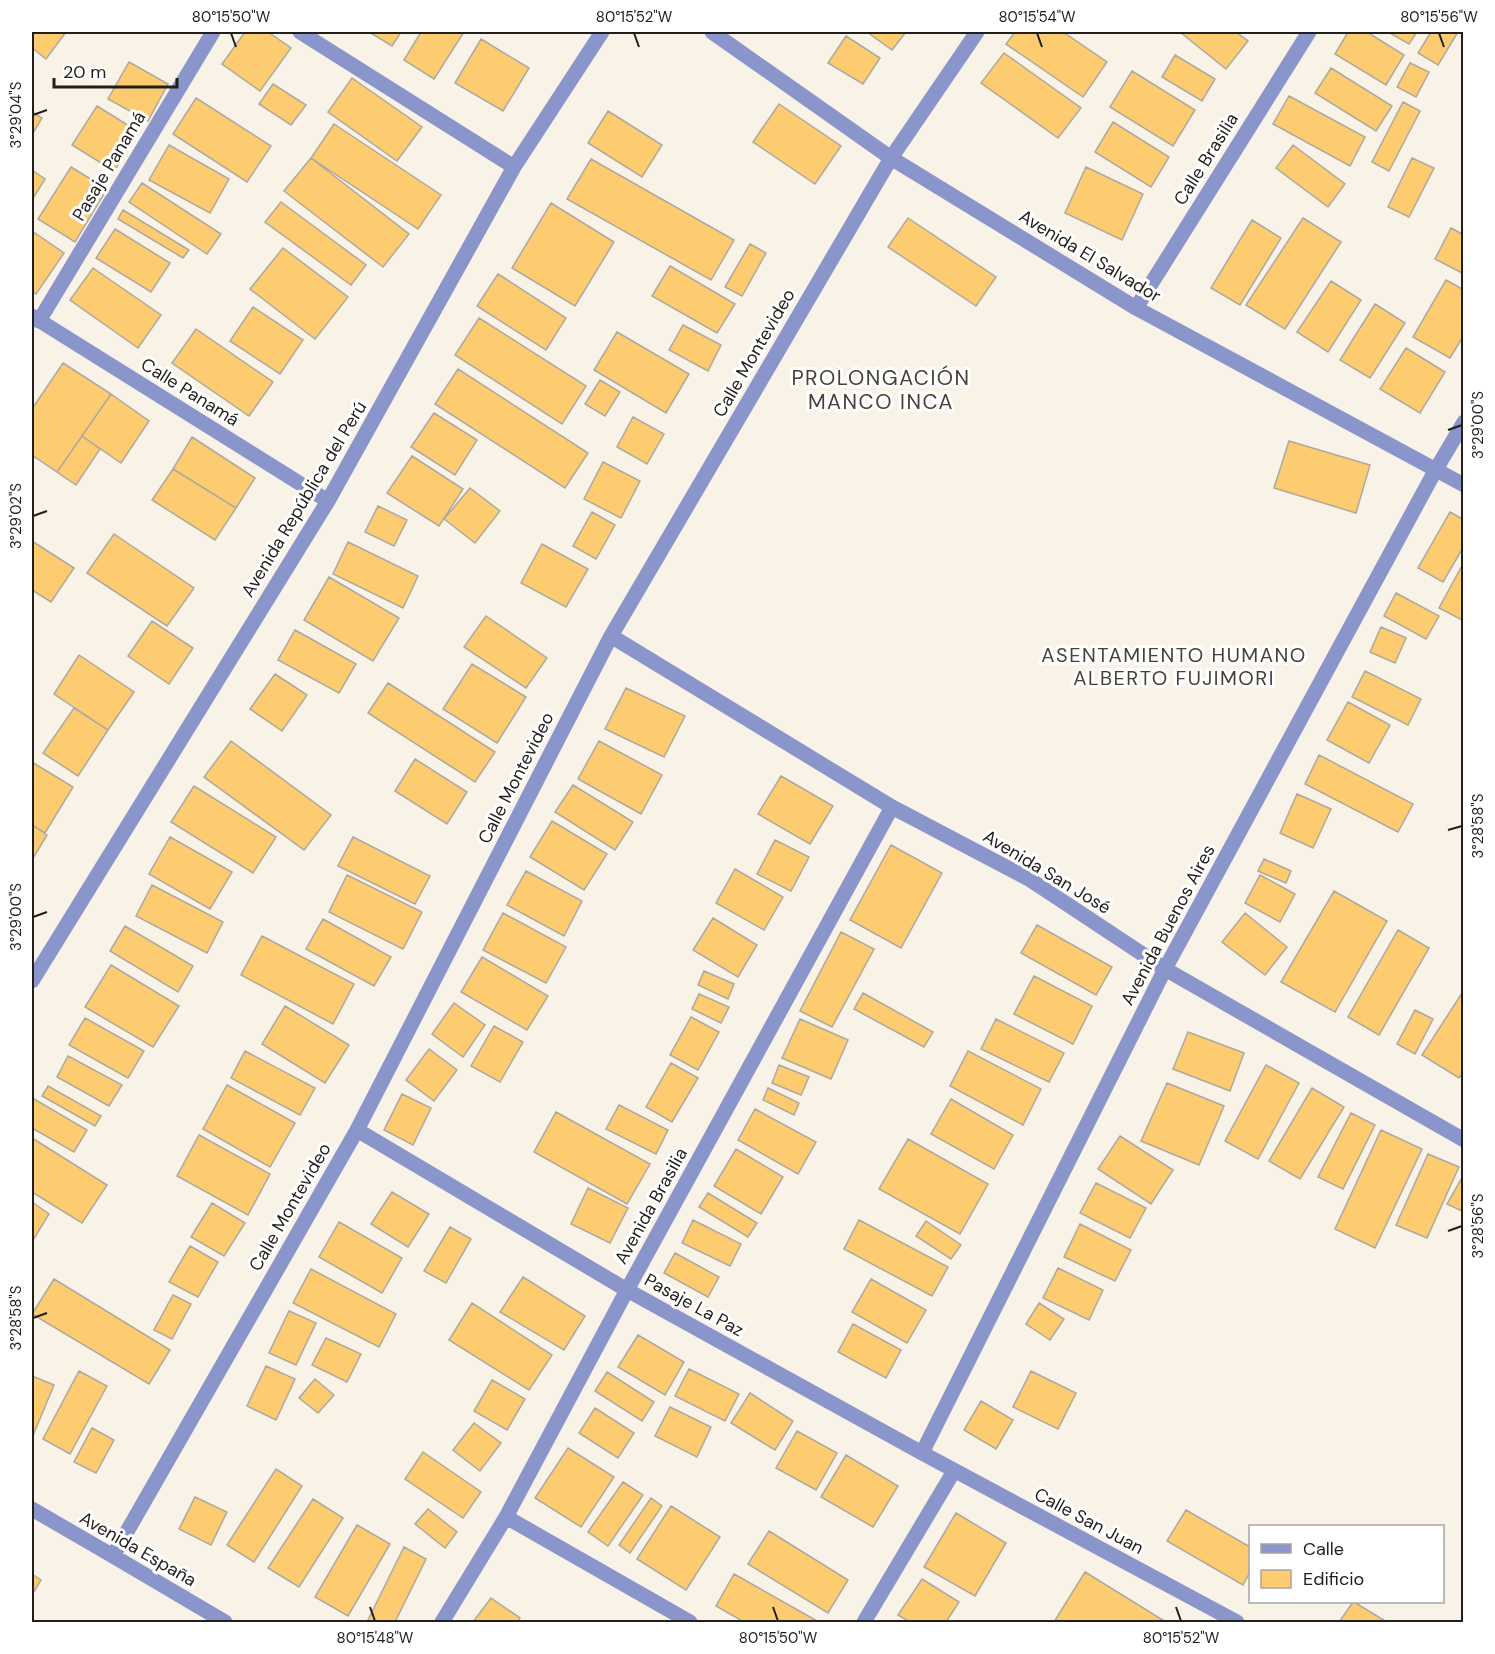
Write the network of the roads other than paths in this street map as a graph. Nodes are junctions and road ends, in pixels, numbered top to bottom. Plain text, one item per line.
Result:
1 (213, 32) edge
2 (300, 32) edge
3 (602, 32) edge
4 (712, 32) edge
5 (977, 32) edge
6 (1309, 32) edge
7 (891, 158) junction
8 (514, 167) junction
9 (1136, 308) junction
10 (35, 318) edge
11 (1464, 422) edge
12 (1435, 471) junction
13 (1464, 485) edge
14 (328, 501) junction
15 (611, 636) junction
16 (892, 807) junction
17 (1165, 969) junction
18 (32, 981) edge
19 (357, 1130) junction
20 (1464, 1140) edge
21 (627, 1290) junction
22 (922, 1454) junction
23 (954, 1471) junction
24 (32, 1509) edge
25 (506, 1517) junction
26 (114, 1556) junction
27 (225, 1623) edge
28 (442, 1623) edge
29 (690, 1623) edge
30 (864, 1623) edge
31 (1237, 1623) edge

1 - 10 street, Pasaje Panamá
2 - 8 street
3 - 8 street, Avenida República del Perú
4 - 7 street, Avenida El Salvador
5 - 7 street, Calle Montevideo
6 - 9 street, Calle Brasilia
7 - 9 street, Avenida El Salvador
7 - 15 street, Calle Montevideo
8 - 14 street, Avenida República del Perú
9 - 12 street, Avenida El Salvador
10 - 14 street, Calle Panamá
11 - 12 street, Avenida Buenos Aires
12 - 13 street, Avenida El Salvador
12 - 17 street, Avenida Buenos Aires
14 - 18 street, Avenida República del Perú
15 - 16 street, Avenida San José
15 - 19 street, Calle Montevideo
16 - 17 street, Avenida San José
16 - 21 street, Avenida Brasilia
17 - 20 street, Avenida San José
17 - 22 street, Avenida Buenos Aires
19 - 21 street, Pasaje La Paz
19 - 26 street, Calle Montevideo
21 - 22 street, Pasaje La Paz
21 - 25 street, Avenida Brasilia
22 - 23 street, Calle San Juan
23 - 30 street
23 - 31 street, Calle San Juan
24 - 26 street, Avenida España
25 - 28 street, Avenida Brasilia
25 - 29 street
26 - 27 street, Avenida España

